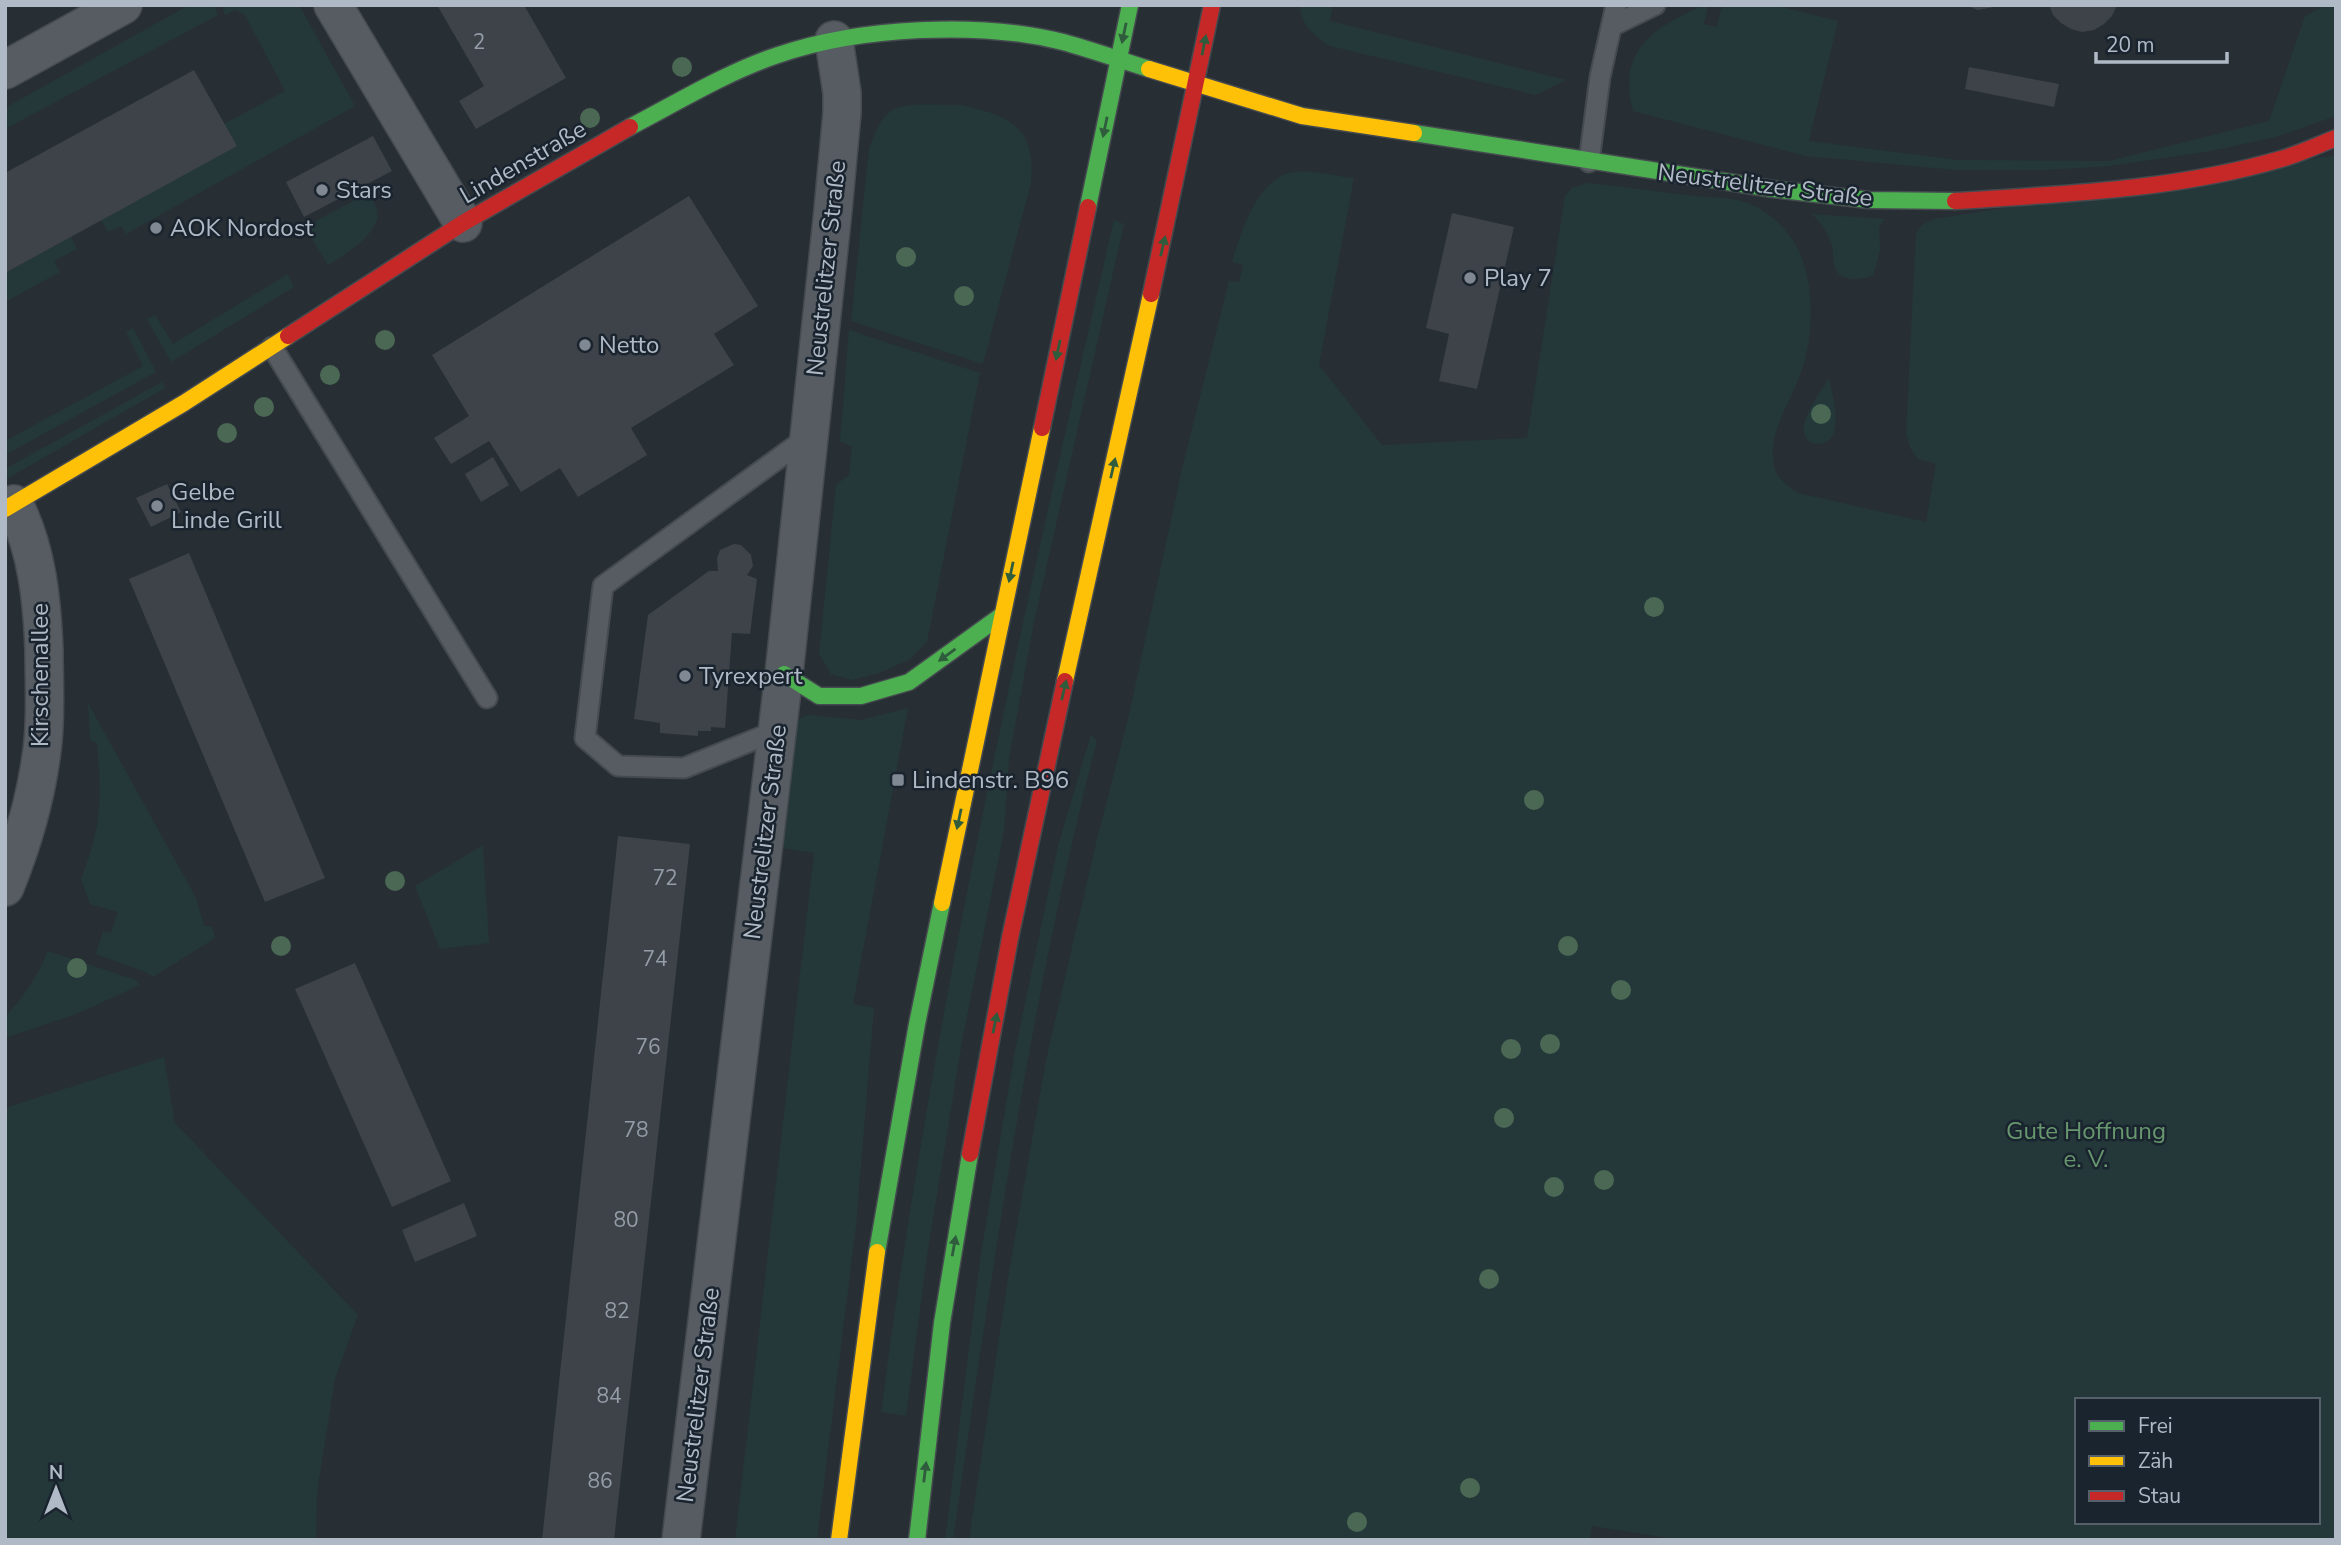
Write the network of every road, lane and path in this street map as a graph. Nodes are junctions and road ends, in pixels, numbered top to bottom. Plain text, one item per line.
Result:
1 (123, 5) edge
2 (333, 5) edge
3 (1130, 5) edge
4 (1212, 5) edge
5 (1616, 5) edge
6 (1655, 5) edge
7 (1612, 26) junction
8 (834, 40) junction
9 (1118, 60) junction
10 (5, 70) edge
11 (1196, 84) junction
12 (2336, 138) edge
13 (1589, 162) junction
14 (463, 223) junction
15 (272, 347) junction
16 (809, 436) junction
17 (9, 507) edge
18 (1002, 615) junction
19 (784, 674) junction
20 (487, 698) dead end
21 (776, 732) junction
22 (5, 887) edge
23 (681, 1540) edge
24 (839, 1540) edge
25 (918, 1540) edge

1 - 10 street
2 - 14 street
3 -> 9 main road
11 -> 4 main road
5 - 7 lane
6 - 7 lane
7 - 13 lane
8 - 9 main road, Lindenstraße
8 - 14 main road, Lindenstraße
8 - 16 street, Neustrelitzer Straße
9 - 11 main road, Neustrelitzer Straße
9 -> 18 main road
11 - 13 main road, Neustrelitzer Straße
25 -> 11 main road
12 - 13 main road, Neustrelitzer Straße
14 - 15 main road, Lindenstraße
15 - 17 main road, Lindenstraße
15 - 20 lane
16 - 19 street, Neustrelitzer Straße
16 - 21 lane
17 - 22 street, Kirschenallee
18 -> 19 main road
18 -> 24 main road
19 - 21 street, Neustrelitzer Straße
21 - 23 street, Neustrelitzer Straße

